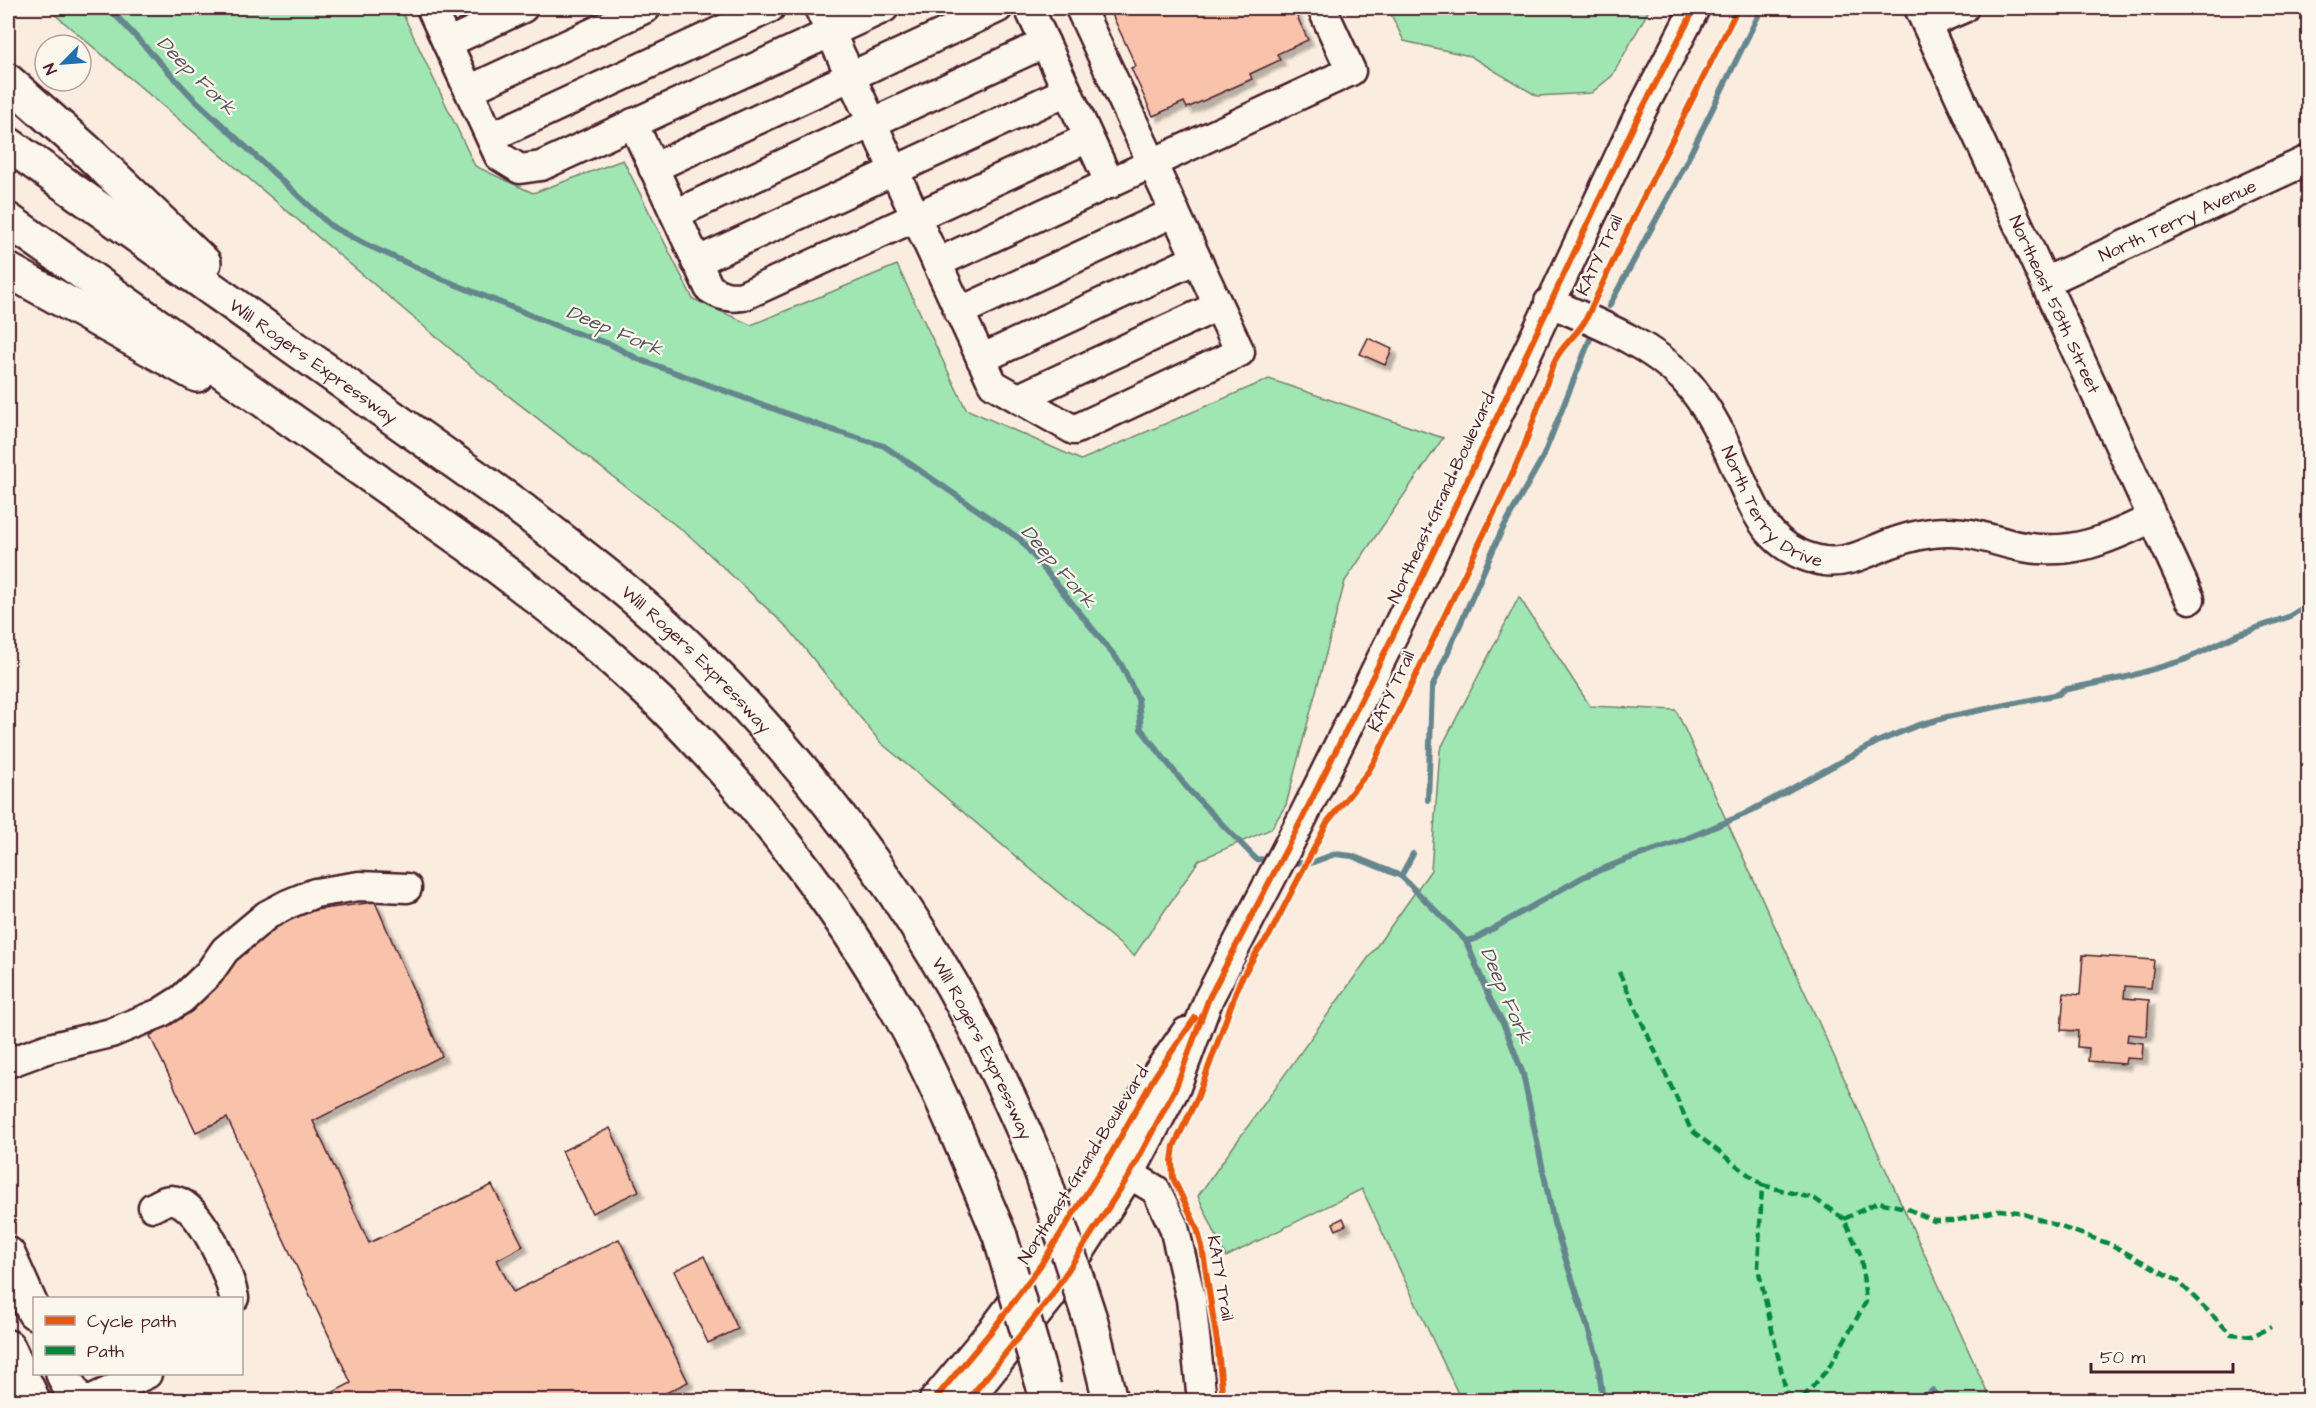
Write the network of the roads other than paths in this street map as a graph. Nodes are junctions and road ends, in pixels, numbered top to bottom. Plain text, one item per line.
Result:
1 (431, 8) edge
2 (523, 8) edge
3 (646, 8) edge
4 (770, 8) edge
5 (884, 8) edge
6 (998, 8) edge
7 (1029, 8) edge
8 (1080, 8) edge
9 (1322, 8) edge
10 (1695, 8) edge
11 (1964, 8) edge
12 (1923, 16) edge
13 (825, 20) edge
14 (447, 43) junction
15 (1045, 43) junction
16 (851, 76) junction
17 (8, 81) edge
18 (469, 90) junction
19 (1067, 91) junction
20 (633, 123) junction
21 (872, 123) junction
22 (490, 137) junction
23 (1088, 138) junction
24 (8, 144) edge
25 (2308, 160) edge
26 (1153, 165) junction
27 (653, 168) junction
28 (894, 170) junction
29 (1110, 184) junction
30 (1175, 212) junction
31 (675, 214) junction
32 (916, 216) junction
33 (8, 220) edge
34 (1196, 259) junction
35 (696, 262) junction
36 (937, 263) junction
37 (8, 270) edge
38 (2045, 282) junction
39 (1549, 302) junction
40 (1218, 306) junction
41 (959, 312) junction
42 (283, 339) junction
43 (981, 359) junction
44 (1019, 398) junction
45 (327, 446) junction
46 (2152, 518) junction
47 (2190, 599) dead end
48 (407, 888) dead end
49 (8, 1063) edge
50 (1119, 1167) junction
51 (153, 1207) dead end
52 (8, 1254) edge
53 (234, 1297) edge
54 (33, 1310) edge
55 (8, 1347) edge
56 (145, 1375) edge
57 (1045, 1394) edge
58 (33, 1401) edge
59 (90, 1401) edge
60 (934, 1401) edge
61 (968, 1401) edge
62 (1110, 1401) edge
63 (1202, 1401) edge

1 - 14 street
2 - 14 street
3 - 18 street
4 - 22 street
5 - 13 street
6 - 16 street
7 - 15 street
8 - 26 street
9 - 26 street
10 - 39 street, Northeast Grand Boulevard
11 - 12 street
12 - 38 street, Northeast 58th Street
13 - 16 street
13 - 20 street
14 - 18 street
15 - 19 street
15 - 21 street
16 - 21 street
16 - 27 street
17 - 42 main road
18 - 22 street
19 - 23 street
19 - 28 street
20 - 22 street
20 - 27 street
21 - 28 street
21 - 31 street
23 - 29 street
23 - 32 street
24 - 42 main road, Will Rogers Expressway
25 - 38 street, North Terry Avenue
26 - 29 street
26 - 30 street
27 - 31 street
28 - 32 street
28 - 35 street
29 - 36 street
30 - 34 street
30 - 41 street
31 - 35 street
32 - 35 street
32 - 36 street
33 - 45 main road
34 - 40 street
34 - 43 street
36 - 41 street
37 - 45 main road
38 - 46 street, Northeast 58th Street
39 - 46 street, North Terry Drive
39 - 50 street, Northeast Grand Boulevard
40 - 44 street
40 - 44 street
41 - 43 street
42 - 62 main road, Will Rogers Expressway, bridge
43 - 44 street
45 - 57 main road, bridge
46 - 47 street, Northeast 58th Street
48 - 49 street
50 - 60 street, Northeast Grand Boulevard
50 - 61 street, Northeast Grand Boulevard
50 - 63 street
51 - 53 street
52 - 54 main road
55 - 58 main road
56 - 59 street

